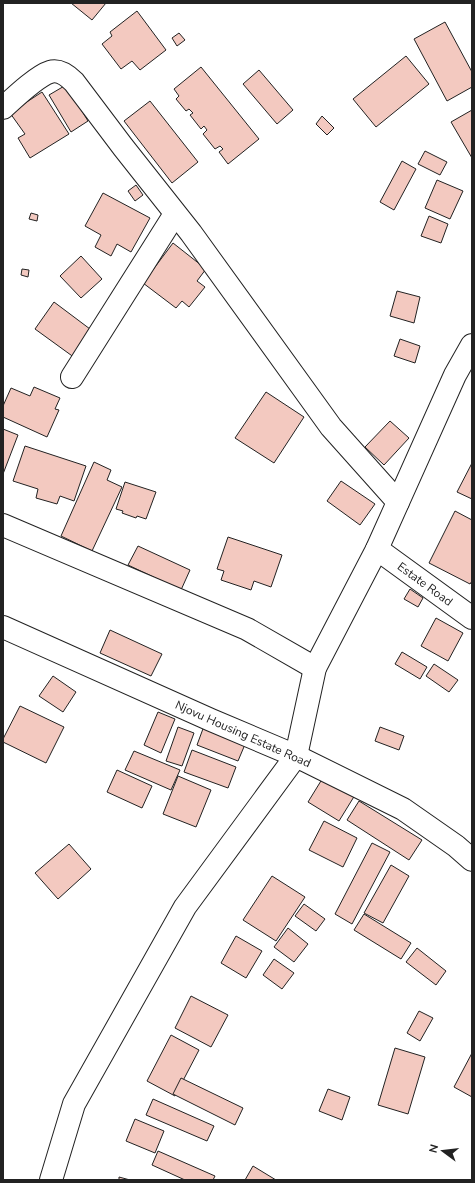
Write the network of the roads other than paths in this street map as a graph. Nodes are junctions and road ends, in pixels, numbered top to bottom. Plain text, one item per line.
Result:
1 (3, 108) edge
2 (176, 214) junction
3 (472, 344) edge
4 (72, 377) dead end
5 (398, 502) junction
6 (3, 525) edge
7 (377, 549) junction
8 (472, 618) edge
9 (3, 627) edge
10 (315, 668) junction
11 (296, 756) junction
12 (472, 860) edge
13 (51, 1180) edge

1 - 2 street
2 - 4 street
2 - 5 street
3 - 5 street
5 - 7 street
6 - 10 street
7 - 8 street, Estate Road
7 - 10 street
9 - 11 street, Njovu Housing Estate Road
10 - 11 street
11 - 12 street, Njovu Housing Estate Road
11 - 13 street

